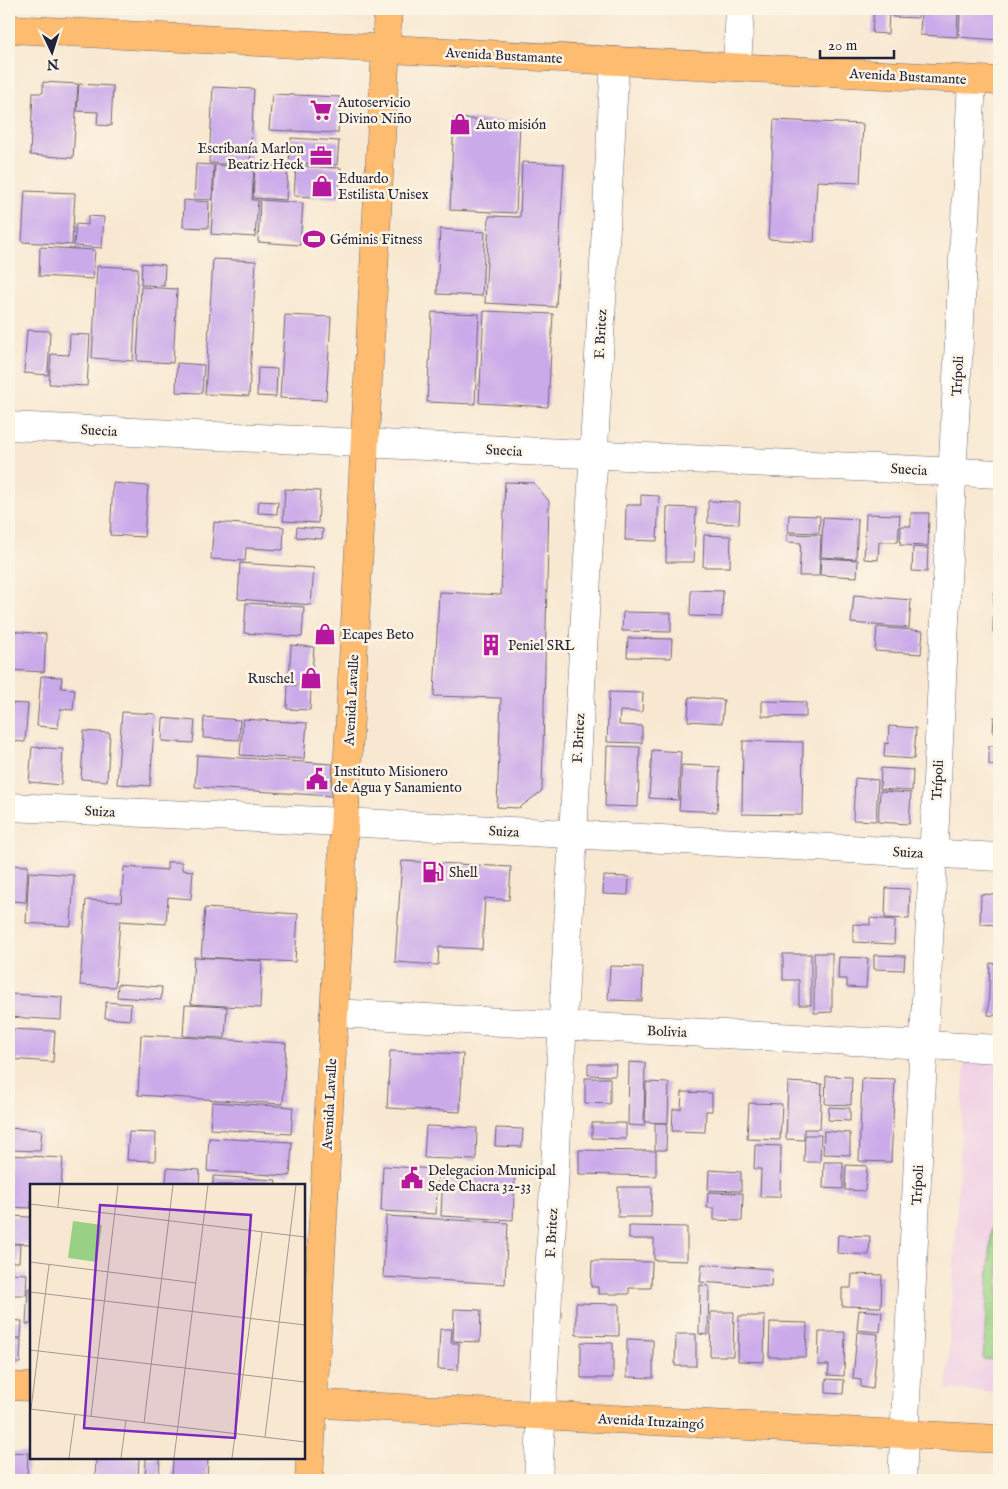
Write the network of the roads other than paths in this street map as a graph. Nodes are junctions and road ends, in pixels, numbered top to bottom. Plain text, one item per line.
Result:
1 (388, 9) edge
2 (740, 9) edge
3 (9, 29) edge
4 (386, 49) junction
5 (615, 61) junction
6 (737, 67) junction
7 (972, 80) junction
8 (999, 81) edge
9 (9, 426) edge
10 (364, 443) junction
11 (593, 454) junction
12 (953, 472) junction
13 (999, 474) edge
14 (9, 807) edge
15 (344, 822) junction
16 (573, 834) junction
17 (934, 854) junction
18 (999, 857) edge
19 (334, 1013) junction
20 (562, 1026) junction
21 (924, 1045) junction
22 (999, 1049) edge
23 (9, 1386) edge
24 (30, 1387) edge
25 (308, 1403) edge
26 (541, 1416) junction
27 (905, 1434) junction
28 (999, 1440) edge
29 (309, 1480) edge
30 (538, 1480) edge
31 (902, 1480) edge

1 - 4 main road, Avenida Lavalle
2 - 6 street
3 - 4 main road, Avenida Bustamante
4 - 5 main road, Avenida Bustamante
4 - 10 main road, Avenida Lavalle
5 - 6 main road, Avenida Bustamante
5 - 11 street, F. Britez
6 - 7 main road, Avenida Bustamante
7 - 8 main road, Avenida Bustamante
7 - 12 street, Trípoli
9 - 10 street, Suecia
10 - 11 street, Suecia
10 - 15 main road, Avenida Lavalle
11 - 12 street, Suecia
11 - 16 street, F. Britez
12 - 13 street, Suecia
12 - 17 street, Trípoli
14 - 15 street, Suiza
15 - 16 street, Suiza
15 - 19 main road, Avenida Lavalle
16 - 17 street, Suiza
16 - 20 street, F. Britez
17 - 18 street, Suiza
17 - 21 street, Trípoli
19 - 20 street, Bolivia
19 - 25 main road, Avenida Lavalle
20 - 21 street, Bolivia
20 - 26 street, F. Britez
21 - 22 street, Bolivia
21 - 27 street, Trípoli
23 - 24 main road
25 - 26 main road, Avenida Ituzaingó
25 - 29 main road, Avenida Lavalle
26 - 27 main road, Avenida Ituzaingó
26 - 30 street, F. Britez
27 - 28 main road, Avenida Ituzaingó
27 - 31 street, Trípoli

